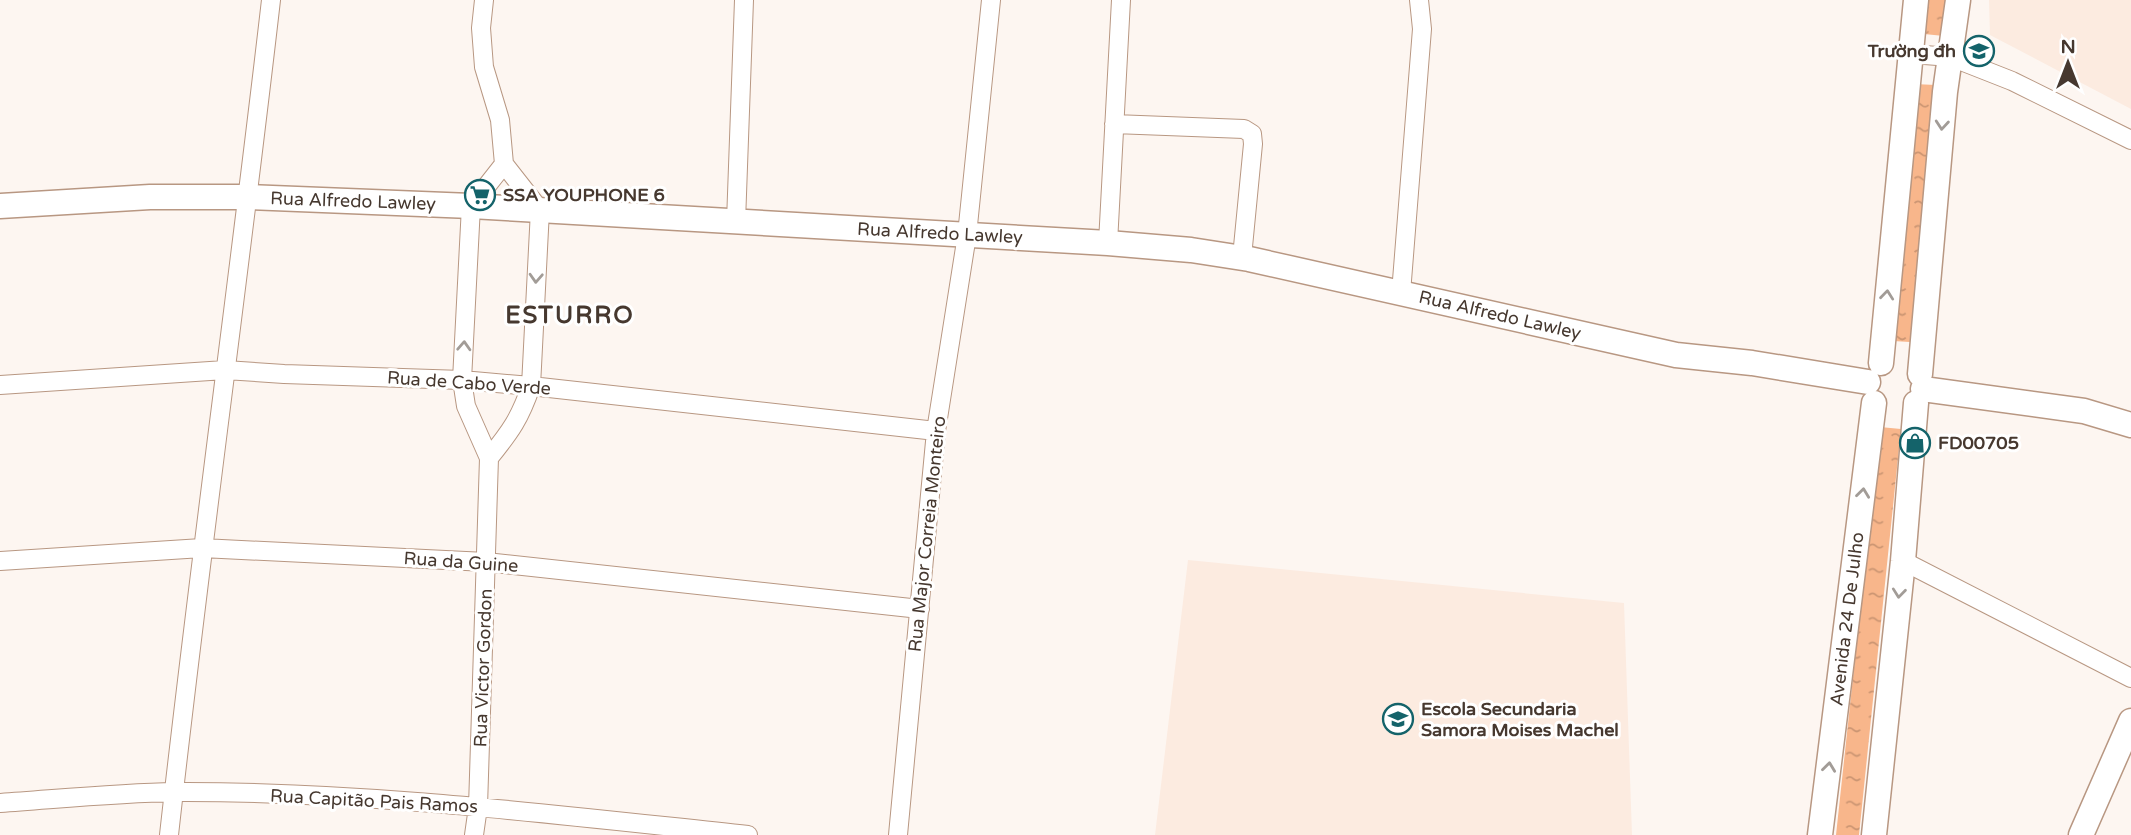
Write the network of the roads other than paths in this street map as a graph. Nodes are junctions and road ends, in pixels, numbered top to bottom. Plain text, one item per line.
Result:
1 (271, 0) edge
2 (484, 0) edge
3 (744, 0) edge
4 (991, 0) edge
5 (1121, 0) edge
6 (1419, 0) edge
7 (1916, 0) edge
8 (1958, 0) edge
9 (1911, 54) junction
10 (1951, 57) junction
11 (1114, 124) junction
12 (2131, 140) edge
13 (504, 164) junction
14 (248, 197) junction
15 (0, 206) edge
16 (471, 206) junction
17 (540, 210) junction
18 (736, 222) junction
19 (967, 235) junction
20 (1108, 243) junction
21 (1242, 257) junction
22 (1401, 293) junction
23 (225, 369) junction
24 (462, 380) junction
25 (1874, 382) junction
26 (0, 385) edge
27 (531, 386) junction
28 (1920, 389) junction
29 (2131, 425) edge
30 (936, 431) junction
31 (489, 458) junction
32 (202, 548) junction
33 (0, 561) edge
34 (1903, 561) junction
35 (486, 562) junction
36 (920, 609) junction
37 (2131, 678) edge
38 (2131, 721) edge
39 (173, 792) junction
40 (0, 803) edge
41 (478, 807) junction
42 (169, 835) edge
43 (474, 835) edge
44 (748, 835) edge
45 (898, 835) edge
46 (1820, 835) edge
47 (1874, 835) edge
48 (2081, 835) edge

1 - 14 street
2 - 13 street
3 - 18 street
4 - 19 street, Rua Major Correia Monteiro
5 - 11 street
6 - 22 street
7 - 9 main road, Avenida 24 De Julho
8 - 10 main road
9 - 10 street
25 -> 9 main road, Avenida 24 De Julho
10 - 12 street
10 -> 28 main road
11 - 20 street
11 - 21 street
13 - 16 street
13 - 17 street
14 - 15 main road, Rua Alfredo Lawley
14 - 16 main road, Rua Alfredo Lawley
14 - 23 street
16 - 17 main road, Rua Alfredo Lawley
24 -> 16 street
17 - 18 main road, Rua Alfredo Lawley
17 -> 27 street
18 - 19 main road, Rua Alfredo Lawley
19 - 20 main road, Rua Alfredo Lawley
19 - 30 street, Rua Major Correia Monteiro
20 - 21 main road, Rua Alfredo Lawley
21 - 22 main road, Rua Alfredo Lawley
22 - 25 main road, Rua Alfredo Lawley
23 - 24 street, Rua de Cabo Verde
23 - 26 street, Rua de Cabo Verde
23 - 32 street
24 - 27 street, Rua de Cabo Verde
24 - 31 street
25 - 28 main road
25 - 28 main road
46 -> 25 main road, Avenida 24 De Julho
27 - 30 street, Rua de Cabo Verde
27 - 31 street
28 - 29 main road
28 - 34 main road
30 - 36 street, Rua Major Correia Monteiro
31 - 35 street, Rua Victor Gordon
32 - 33 street, Rua da Guine
32 - 35 street, Rua da Guine
32 - 39 street
34 - 37 street
34 -> 47 main road
35 - 36 street, Rua da Guine
35 - 41 street, Rua Victor Gordon
36 - 45 street, Rua Major Correia Monteiro
38 - 48 main road
39 - 40 street, Rua Capitão Pais Ramos
39 - 41 street, Rua Capitão Pais Ramos
39 - 42 street
41 - 43 street, Rua Victor Gordon
41 - 44 street, Rua Capitão Pais Ramos

